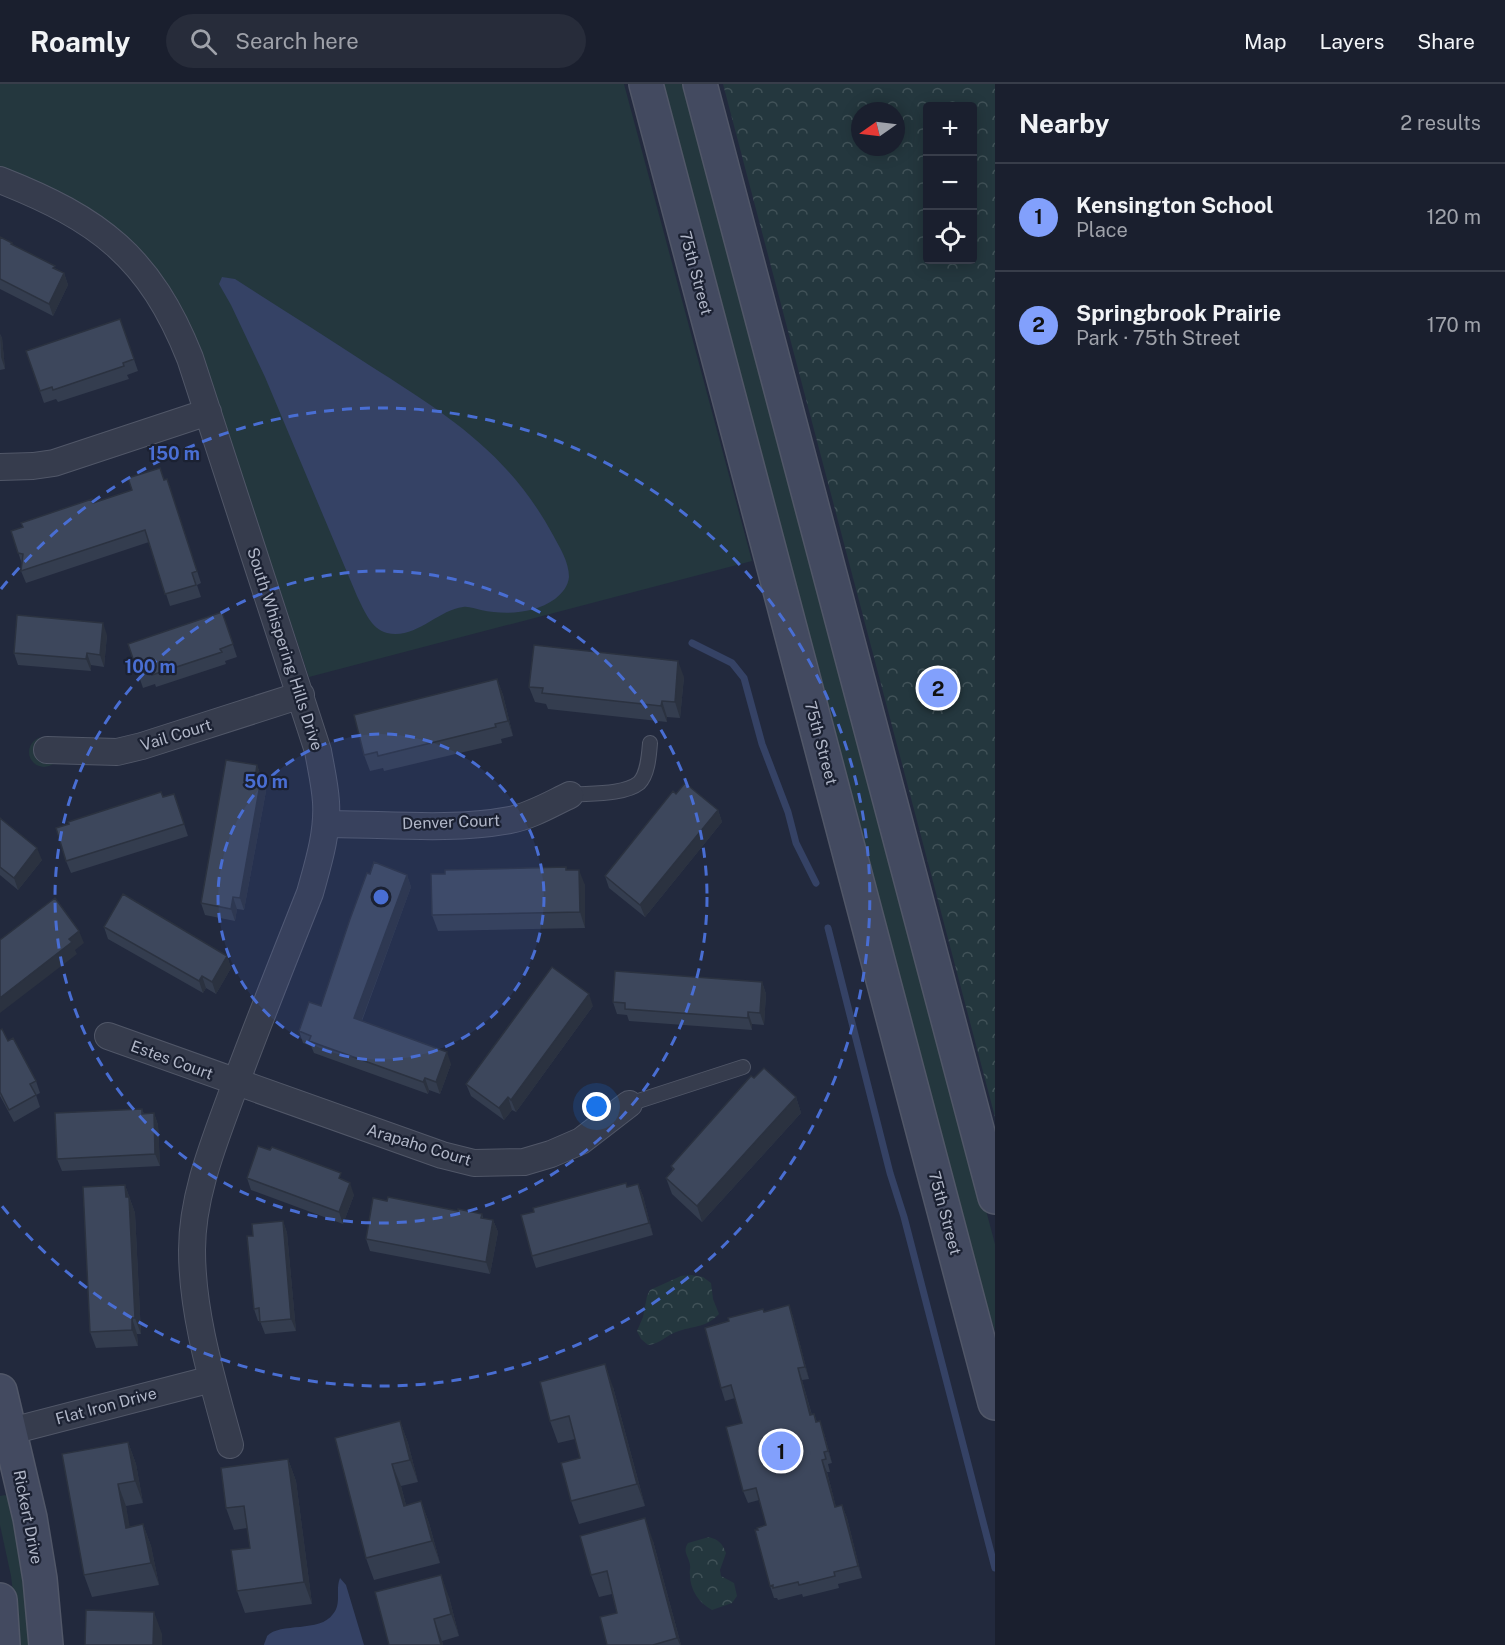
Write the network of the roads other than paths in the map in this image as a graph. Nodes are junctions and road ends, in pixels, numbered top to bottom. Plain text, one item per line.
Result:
1 (646, 84) edge
2 (699, 84) edge
3 (0, 180) edge
4 (208, 412) junction
5 (0, 467) edge
6 (301, 695) junction
7 (651, 743) dead end
8 (47, 750) dead end
9 (570, 795) joint
10 (326, 824) junction
11 (108, 1036) dead end
12 (743, 1067) dead end
13 (236, 1083) junction
14 (629, 1104) joint
15 (995, 1197) edge
16 (212, 1379) junction
17 (0, 1391) edge
18 (995, 1403) edge
19 (5, 1433) edge
20 (230, 1445) dead end
21 (0, 1600) edge
22 (3, 1645) edge
23 (46, 1645) edge

1 - 18 main road, 75th Street
2 - 15 main road
3 - 4 street, South Whispering Hills Drive
4 - 5 street
4 - 6 street, South Whispering Hills Drive
6 - 8 street, Vail Court
6 - 10 street, South Whispering Hills Drive
7 - 9 lane
9 - 10 street, Denver Court
10 - 13 street, South Whispering Hills Drive
11 - 13 street, Estes Court
12 - 14 lane
13 - 14 street, Arapaho Court
13 - 16 street, South Whispering Hills Drive
16 - 19 street, Flat Iron Drive
16 - 20 street, South Whispering Hills Drive
17 - 19 main road, Rickert Drive
19 - 23 main road, Rickert Drive
21 - 22 main road

